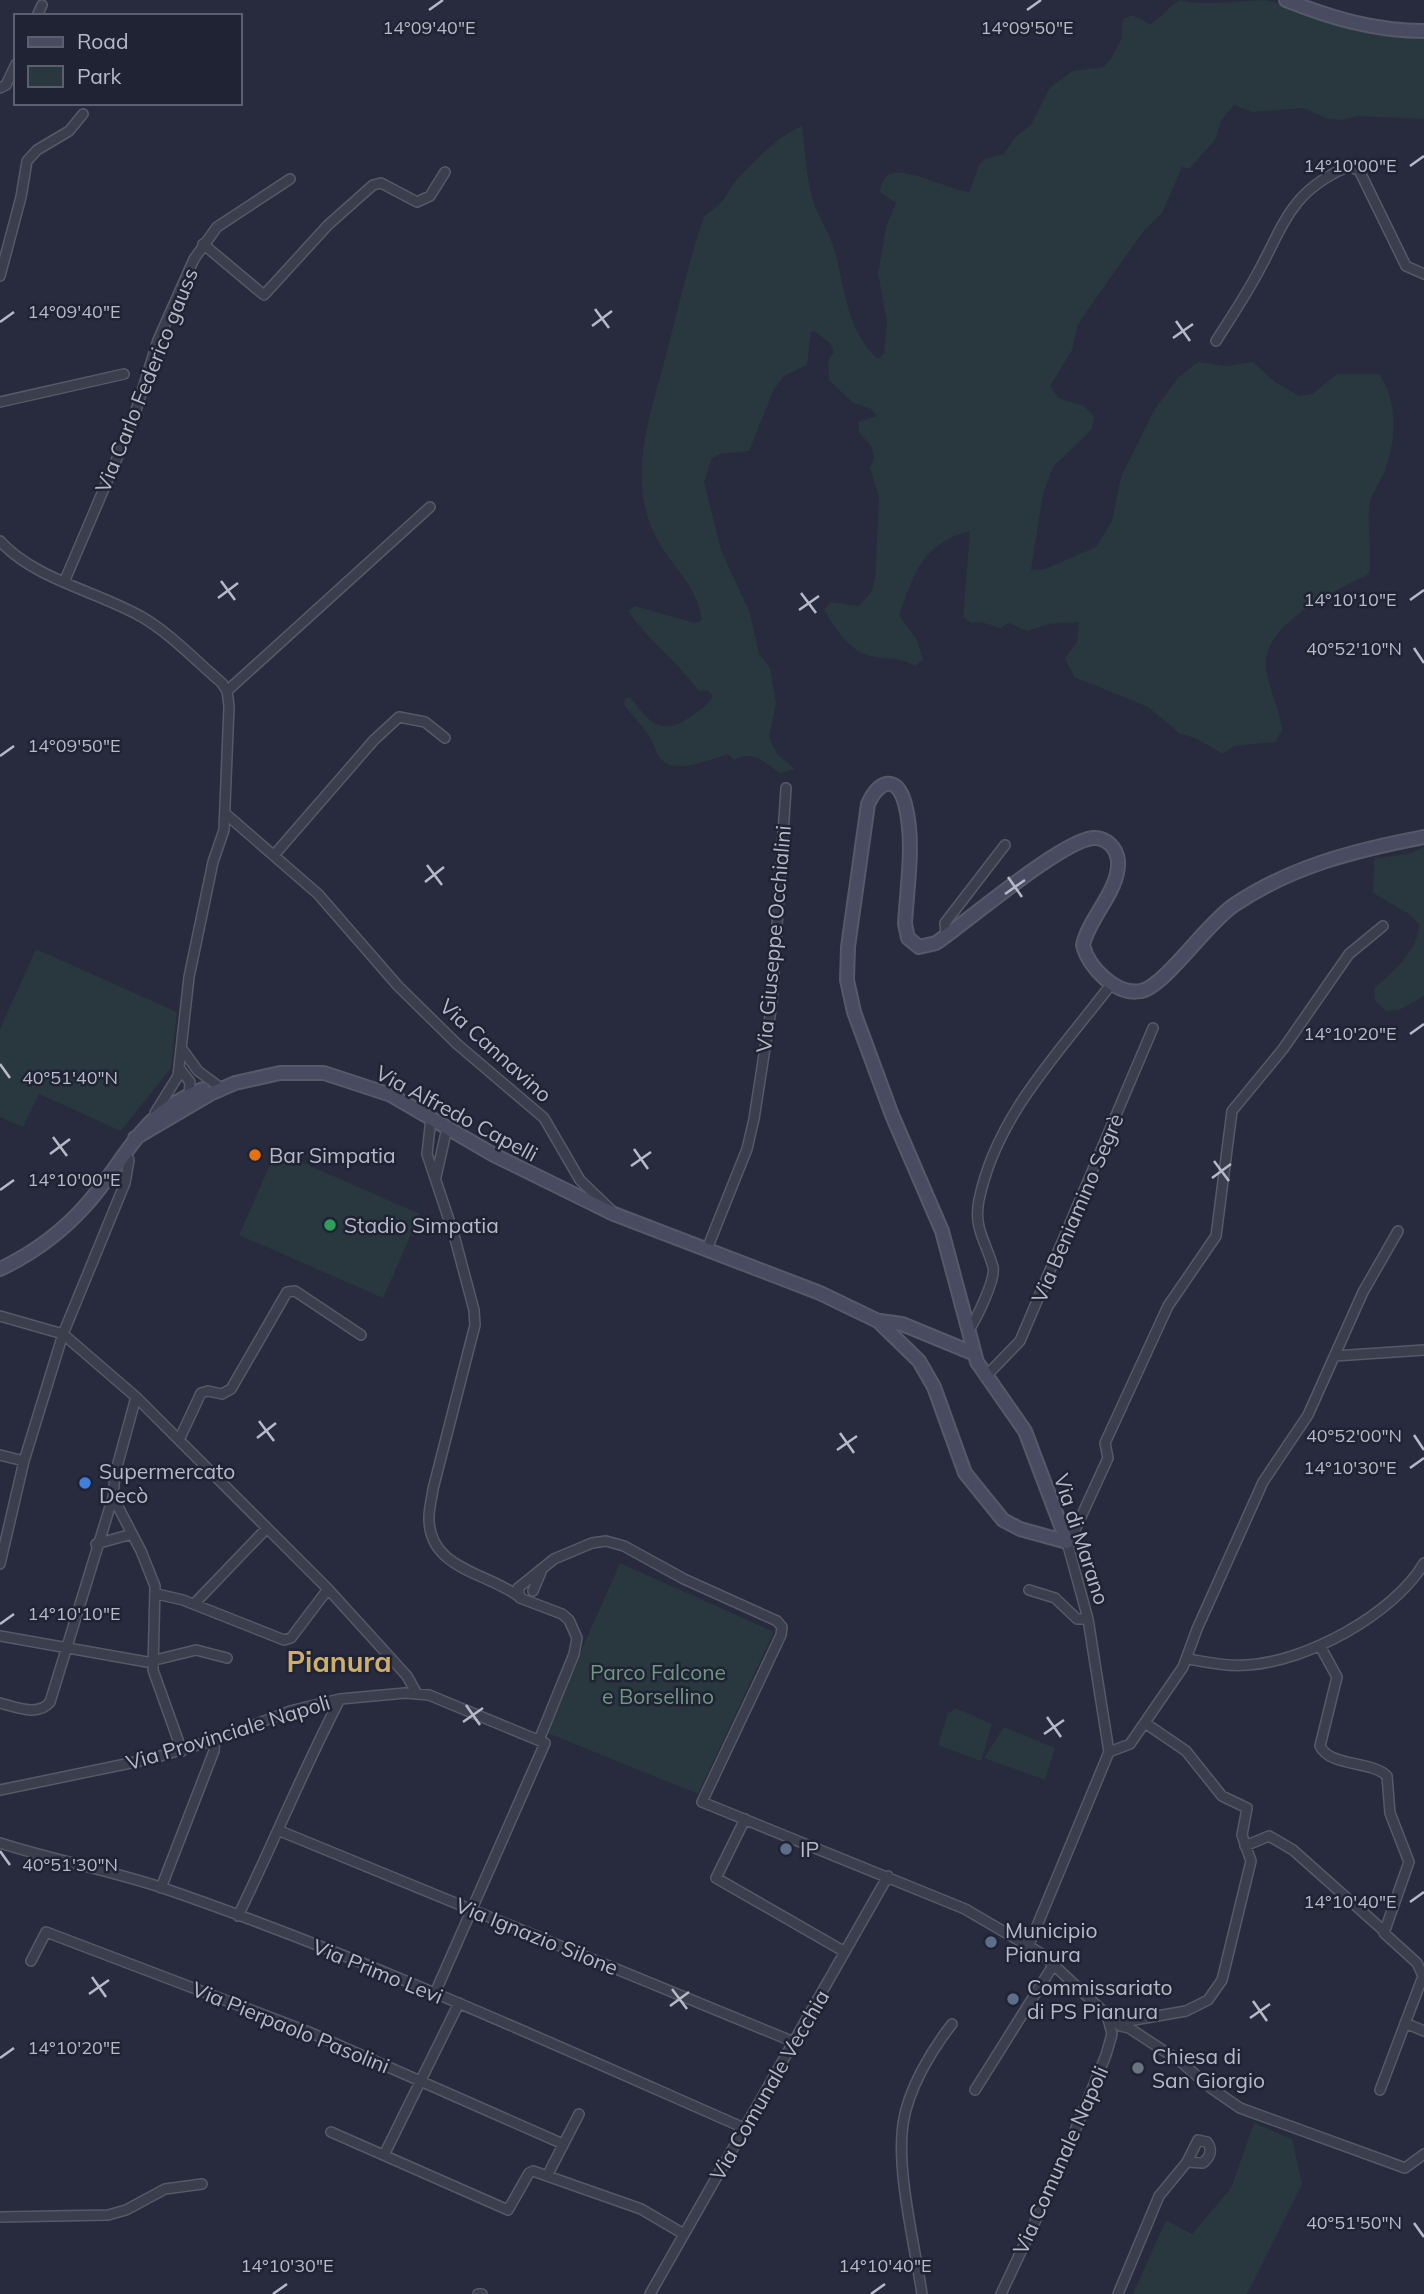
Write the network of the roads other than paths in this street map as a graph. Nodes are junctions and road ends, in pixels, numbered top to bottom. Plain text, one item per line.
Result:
1 (1286, 0) edge
2 (42, 5) dead end
3 (38, 14) edge
4 (1424, 31) edge
5 (14, 68) edge
6 (0, 88) edge
7 (83, 114) dead end
8 (445, 172) dead end
9 (290, 179) dead end
10 (203, 244) junction
11 (1424, 274) edge
12 (0, 276) edge
13 (1216, 341) dead end
14 (124, 374) dead end
15 (0, 401) edge
16 (430, 507) dead end
17 (0, 541) edge
18 (65, 580) junction
19 (227, 691) junction
20 (445, 738) dead end
21 (786, 788) dead end
22 (226, 815) junction
23 (1424, 837) edge
24 (1005, 845) dead end
25 (275, 854) junction
26 (1382, 926) dead end
27 (946, 936) junction
28 (1109, 987) dead end
29 (1153, 1028) dead end
30 (181, 1047) junction
31 (179, 1068) junction
32 (177, 1080) junction
33 (219, 1087) junction
34 (189, 1095) junction
35 (431, 1118) junction
36 (155, 1121) junction
37 (447, 1128) junction
38 (125, 1153) junction
39 (436, 1179) junction
40 (614, 1213) junction
41 (1398, 1231) dead end
42 (707, 1249) junction
43 (0, 1269) edge
44 (0, 1316) edge
45 (878, 1321) junction
46 (968, 1331) junction
47 (63, 1334) junction
48 (361, 1335) dead end
49 (1424, 1350) edge
50 (975, 1354) junction
51 (1335, 1356) junction
52 (985, 1377) junction
53 (136, 1397) junction
54 (179, 1440) junction
55 (0, 1455) edge
56 (24, 1461) junction
57 (113, 1497) junction
58 (267, 1528) junction
59 (132, 1534) junction
60 (1067, 1540) junction
61 (96, 1544) junction
62 (1424, 1563) edge
63 (0, 1564) edge
64 (546, 1564) junction
65 (328, 1589) junction
66 (517, 1589) junction
67 (1029, 1590) dead end
68 (157, 1594) junction
69 (531, 1595) junction
70 (194, 1604) junction
71 (1088, 1619) junction
72 (0, 1636) edge
73 (1320, 1646) junction
74 (69, 1648) junction
75 (228, 1658) dead end
76 (1188, 1659) junction
77 (154, 1662) junction
78 (417, 1694) junction
79 (341, 1699) junction
80 (0, 1703) edge
81 (1145, 1723) junction
82 (215, 1740) junction
83 (542, 1741) junction
84 (181, 1751) junction
85 (1109, 1752) junction
86 (0, 1790) edge
87 (745, 1819) junction
88 (280, 1831) junction
89 (0, 1843) edge
90 (1245, 1846) junction
91 (888, 1876) junction
92 (161, 1888) junction
93 (472, 1910) junction
94 (238, 1916) junction
95 (1384, 1931) junction
96 (1029, 1945) junction
97 (845, 1952) junction
98 (31, 1961) dead end
99 (1054, 1964) junction
100 (435, 1993) junction
101 (459, 2003) junction
102 (1405, 2022) junction
103 (952, 2024) dead end
104 (1111, 2024) junction
105 (1424, 2031) edge
106 (794, 2042) junction
107 (420, 2079) junction
108 (975, 2090) dead end
109 (1380, 2090) dead end
110 (579, 2114) dead end
111 (744, 2128) junction
112 (331, 2132) dead end
113 (563, 2144) junction
114 (1424, 2154) edge
115 (384, 2155) junction
116 (1187, 2162) dead end
117 (547, 2176) junction
118 (202, 2184) dead end
119 (0, 2217) edge
120 (682, 2234) junction
121 (650, 2294) edge
122 (922, 2294) edge
123 (1001, 2294) edge
124 (1118, 2294) edge

1 - 4 street
2 - 3 street
5 - 6 street
7 - 12 street
8 - 10 street
9 - 10 street, Via Carlo Federico gauss
10 - 18 street, Via Carlo Federico gauss
11 - 13 street
14 - 15 street
16 - 19 street
17 - 18 street
18 - 19 street
19 - 22 street
20 - 25 street
21 - 42 street, Via Giuseppe Occhialini
22 - 25 street, Via Cannavino
22 - 30 street
23 - 27 street
24 - 27 street
25 - 40 street, Via Cannavino
26 - 60 street
27 - 46 street, Via di Marano
28 - 46 street
29 - 52 street, Via Beniamino Segrè
30 - 31 street
30 - 33 street
31 - 32 street
31 - 34 street
32 - 34 street
32 - 36 street
33 - 34 street, Via Alfredo Capelli
33 - 35 street, Via Alfredo Capelli
33 - 36 street, Via Alfredo Capelli
34 - 36 street, Via Alfredo Capelli
35 - 37 street, Via Alfredo Capelli
35 - 39 street
36 - 38 street, Via Alfredo Capelli
37 - 39 street
37 - 40 street, Via Alfredo Capelli
38 - 43 street, Via Alfredo Capelli
38 - 47 street
39 - 66 street
40 - 42 street, Via Cannavino
41 - 51 street
42 - 45 street, Via Cannavino
44 - 47 street
45 - 50 street, Via Cannavino
45 - 60 street, Via Cannavino
46 - 50 street, Via di Marano
47 - 53 street
47 - 56 street
48 - 54 street
49 - 51 street
50 - 52 street, Via di Marano
51 - 76 street
52 - 60 street, Via di Marano
53 - 54 street
53 - 57 street
54 - 58 street
55 - 56 street
56 - 63 street
57 - 59 street
57 - 61 street
58 - 65 street
58 - 70 street
59 - 61 street
59 - 68 street
60 - 71 street, Via di Marano
61 - 74 street
62 - 73 street
64 - 66 street
64 - 69 street
64 - 87 street
65 - 70 street
65 - 78 street
66 - 69 street
66 - 69 street
67 - 71 street
68 - 70 street
68 - 77 street
69 - 83 street
71 - 85 street, Via di Marano
72 - 74 street
73 - 76 street
73 - 95 street
74 - 77 street
74 - 80 street
75 - 77 street
76 - 81 street
77 - 84 street
78 - 79 street, Via Provinciale Napoli
78 - 83 street, Via Provinciale Napoli
79 - 82 street, Via Provinciale Napoli
79 - 88 street
81 - 85 street
81 - 90 street
82 - 84 street, Via Provinciale Napoli
82 - 92 street
83 - 93 street
84 - 86 street, Via Provinciale Napoli
85 - 96 street
87 - 91 street
87 - 97 street
88 - 93 street, Via Ignazio Silone
88 - 94 street
89 - 92 street, Via Primo Levi
90 - 95 street
90 - 104 street
91 - 96 street
91 - 97 street, Via Comunale Vecchia
92 - 94 street, Via Primo Levi
93 - 100 street
93 - 106 street, Via Ignazio Silone
94 - 100 street, Via Primo Levi
95 - 102 street
96 - 99 street
97 - 106 street, Via Comunale Vecchia
98 - 107 street, Via Pierpaolo Pasolini
99 - 104 street
99 - 108 street
100 - 101 street, Via Primo Levi
101 - 107 street
101 - 111 street, Via Primo Levi
102 - 105 street
102 - 109 street
103 - 122 street
104 - 114 street
104 - 123 street, Via Comunale Napoli
106 - 111 street, Via Comunale Vecchia
107 - 113 street, Via Pierpaolo Pasolini
107 - 115 street
110 - 113 street
111 - 120 street, Via Comunale Vecchia
112 - 115 street
113 - 117 street
115 - 117 street
116 - 124 street
117 - 120 street
118 - 119 street
120 - 121 street, Via Comunale Vecchia

